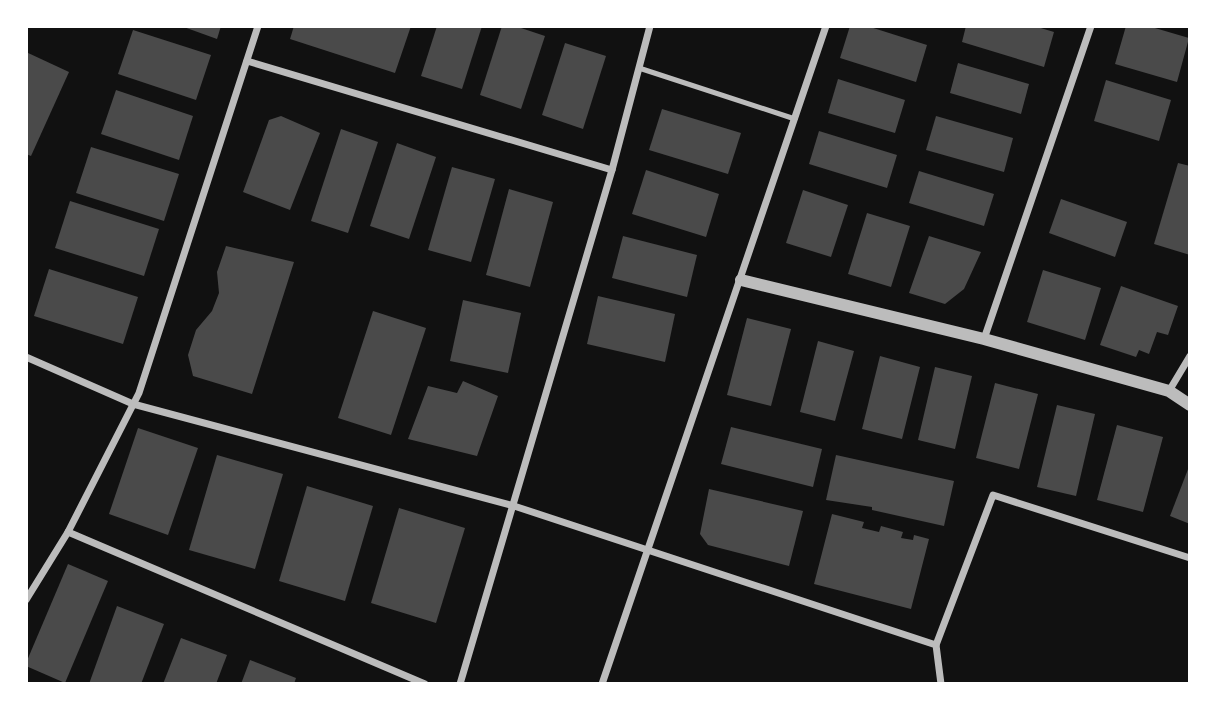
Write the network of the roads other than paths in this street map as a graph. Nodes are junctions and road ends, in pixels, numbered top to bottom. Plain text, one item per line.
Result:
1 (258, 26) edge
2 (650, 26) edge
3 (826, 26) edge
4 (1091, 26) edge
5 (247, 61) junction
6 (639, 68) junction
7 (795, 119) junction
8 (612, 170) junction
9 (741, 279) junction
10 (984, 339) junction
11 (1190, 356) edge
12 (26, 357) edge
13 (1169, 391) junction
14 (133, 404) junction
15 (1190, 405) edge
16 (514, 506) junction
17 (68, 532) junction
18 (646, 548) junction
19 (1190, 558) edge
20 (26, 600) edge
21 (936, 645) junction
22 (425, 684) edge
23 (460, 684) edge
24 (602, 684) edge
25 (941, 684) edge

1 - 5 street
2 - 6 street
3 - 7 street
4 - 10 street
5 - 8 street
5 - 14 street
6 - 7 lane
6 - 8 street
7 - 9 street
8 - 16 street
9 - 10 street
9 - 18 street
10 - 13 street
11 - 13 street
12 - 14 street
13 - 15 street
14 - 16 street
14 - 17 street
16 - 18 street
16 - 23 street
17 - 20 street
17 - 22 street
18 - 21 street
18 - 24 street
19 - 21 street
21 - 25 street

